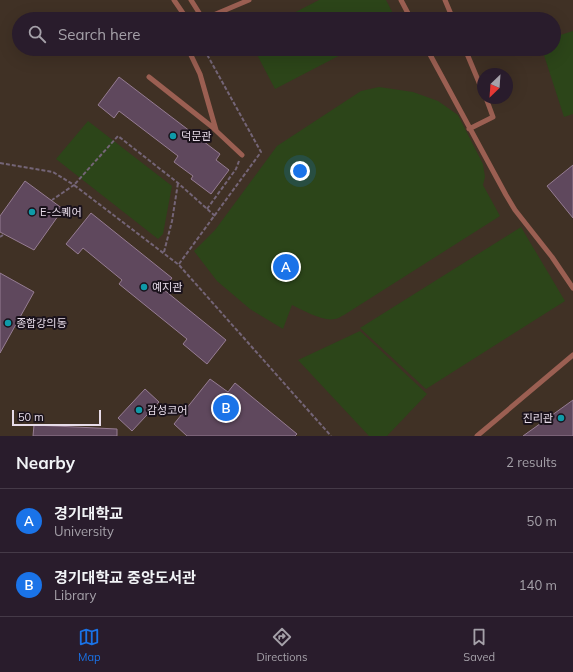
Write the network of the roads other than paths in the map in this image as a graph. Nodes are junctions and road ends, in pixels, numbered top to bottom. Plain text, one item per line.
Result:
1 (174, 0) edge
2 (191, 0) edge
3 (249, 0) edge
4 (401, 0) edge
5 (445, 0) edge
6 (182, 12) edge
7 (199, 12) edge
8 (220, 12) edge
9 (407, 12) edge
10 (450, 12) edge
11 (191, 56) edge
12 (431, 56) edge
13 (468, 56) edge
14 (149, 77) dead end
15 (477, 78) edge
16 (488, 104) edge
17 (469, 130) junction
18 (216, 131) junction
19 (242, 155) dead end
20 (573, 288) edge
21 (573, 355) edge
22 (477, 436) edge

1 - 6 lane
2 - 7 lane
3 - 8 lane
4 - 9 lane
5 - 10 lane
11 - 18 lane
12 - 17 lane
13 - 15 lane
14 - 18 lane
16 - 17 lane
17 - 20 lane
18 - 19 lane
21 - 22 lane

